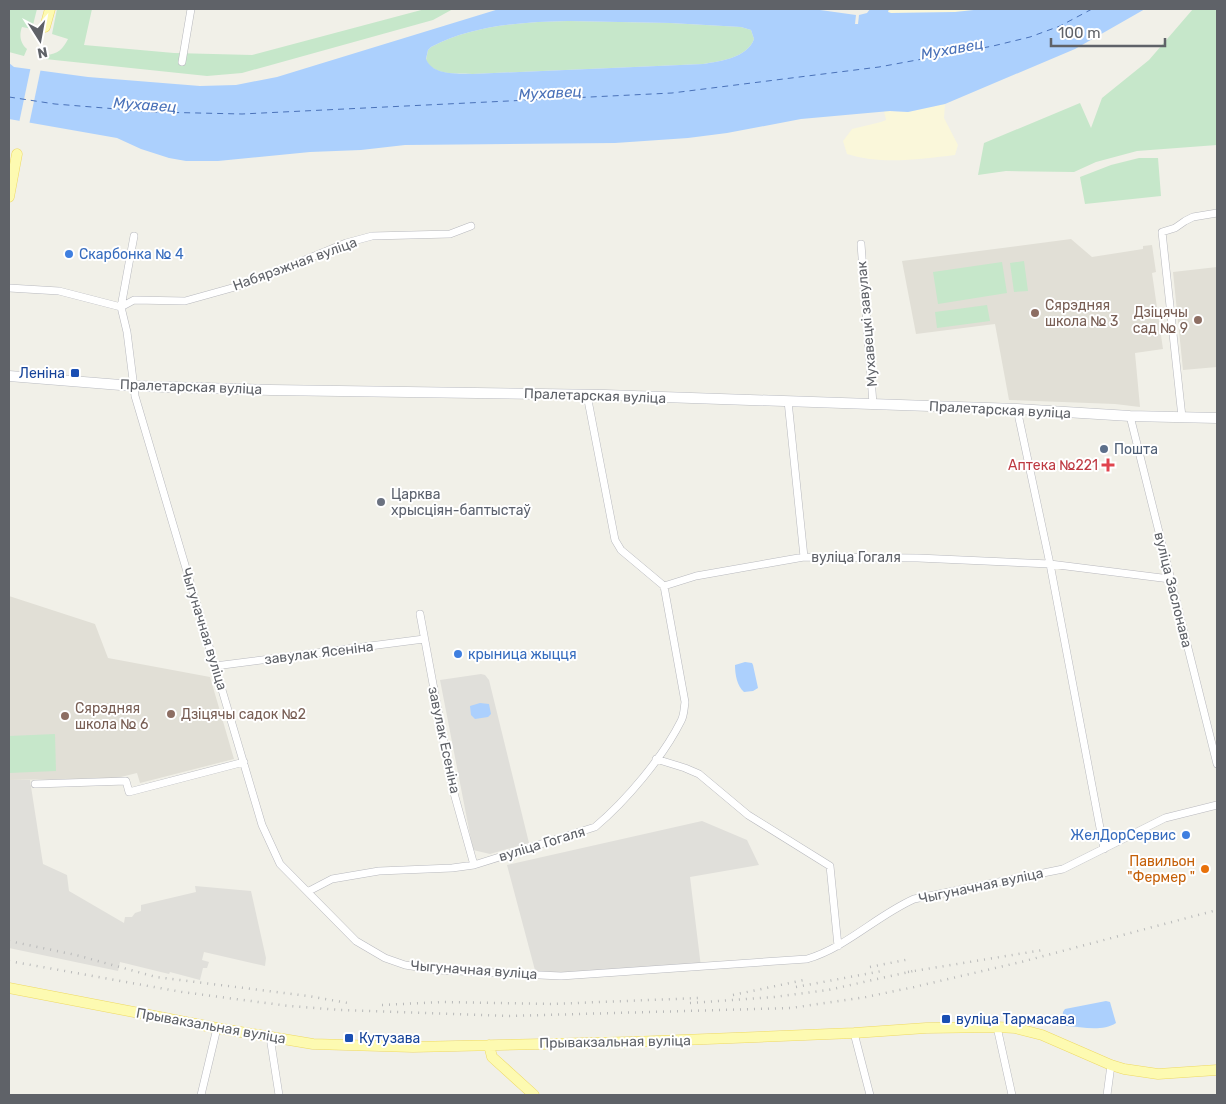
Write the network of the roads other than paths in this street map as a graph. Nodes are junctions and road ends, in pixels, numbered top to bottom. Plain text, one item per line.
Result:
1 (50, 9) edge
2 (191, 9) edge
3 (45, 27) dead end
4 (182, 62) dead end
5 (17, 154) dead end
6 (9, 197) edge
7 (1217, 213) edge
8 (470, 226) dead end
9 (134, 236) dead end
10 (861, 244) dead end
11 (9, 288) edge
12 (121, 307) junction
13 (9, 376) edge
14 (134, 386) junction
15 (587, 394) junction
16 (788, 401) junction
17 (873, 404) junction
18 (1017, 409) junction
19 (1130, 416) junction
20 (1182, 418) junction
21 (1217, 418) edge
22 (804, 557) junction
23 (1050, 564) junction
24 (1170, 579) junction
25 (664, 586) junction
26 (420, 614) dead end
27 (424, 639) junction
28 (215, 666) junction
29 (656, 759) junction
30 (244, 762) junction
31 (1217, 764) edge
32 (35, 784) dead end
33 (1217, 805) edge
34 (1104, 849) junction
35 (474, 865) junction
36 (309, 891) junction
37 (838, 946) junction
38 (9, 988) edge
39 (997, 1027) junction
40 (217, 1028) junction
41 (854, 1033) junction
42 (270, 1037) junction
43 (489, 1045) junction
44 (1111, 1065) junction
45 (1217, 1070) edge
46 (201, 1095) edge
47 (279, 1095) edge
48 (534, 1095) edge
49 (870, 1095) edge
50 (1012, 1095) edge
51 (1107, 1095) edge

1 - 3 main road
2 - 4 street
5 - 6 main road
7 - 20 street
8 - 12 street, Набярэжная вуліца
9 - 12 street
10 - 17 street, Мухавецкі завулак
11 - 12 street
12 - 14 street, Чыгуначная вуліца
13 - 14 main road, Пралетарская вуліца
14 - 15 main road, Пралетарская вуліца
14 - 28 street, Чыгуначная вуліца
15 - 16 main road, Пралетарская вуліца
15 - 25 street
16 - 17 main road, Пралетарская вуліца
16 - 22 street
17 - 18 main road, Пралетарская вуліца
18 - 19 main road, Пралетарская вуліца
18 - 23 street
19 - 20 main road, Пралетарская вуліца
19 - 24 street, вуліца Заслонава
20 - 21 main road, Пралетарская вуліца
22 - 23 street, вуліца Гогаля
22 - 25 street, вуліца Гогаля
23 - 24 street, вуліца Гогаля
23 - 34 street
24 - 31 street, вуліца Заслонава
25 - 29 street, вуліца Гогаля
26 - 27 street, завулак Есеніна
27 - 28 street, завулак Ясеніна
27 - 35 street, завулак Есеніна
28 - 30 street, Чыгуначная вуліца
29 - 35 street, вуліца Гогаля
29 - 37 street
30 - 32 street
30 - 36 street, Чыгуначная вуліца
33 - 34 street, Чыгуначная вуліца
34 - 37 street, Чыгуначная вуліца
35 - 36 street, вуліца Гогаля
36 - 37 street, Чыгуначная вуліца
38 - 40 main road, Прывакзальная вуліца
39 - 41 main road, Прывакзальная вуліца
39 - 44 main road, Прывакзальная вуліца
39 - 50 street
40 - 42 main road, Прывакзальная вуліца
40 - 46 street
41 - 43 main road, Прывакзальная вуліца
41 - 49 street
42 - 43 main road, Прывакзальная вуліца
42 - 47 street
43 - 48 main road
44 - 45 main road, Прывакзальная вуліца
44 - 51 street

